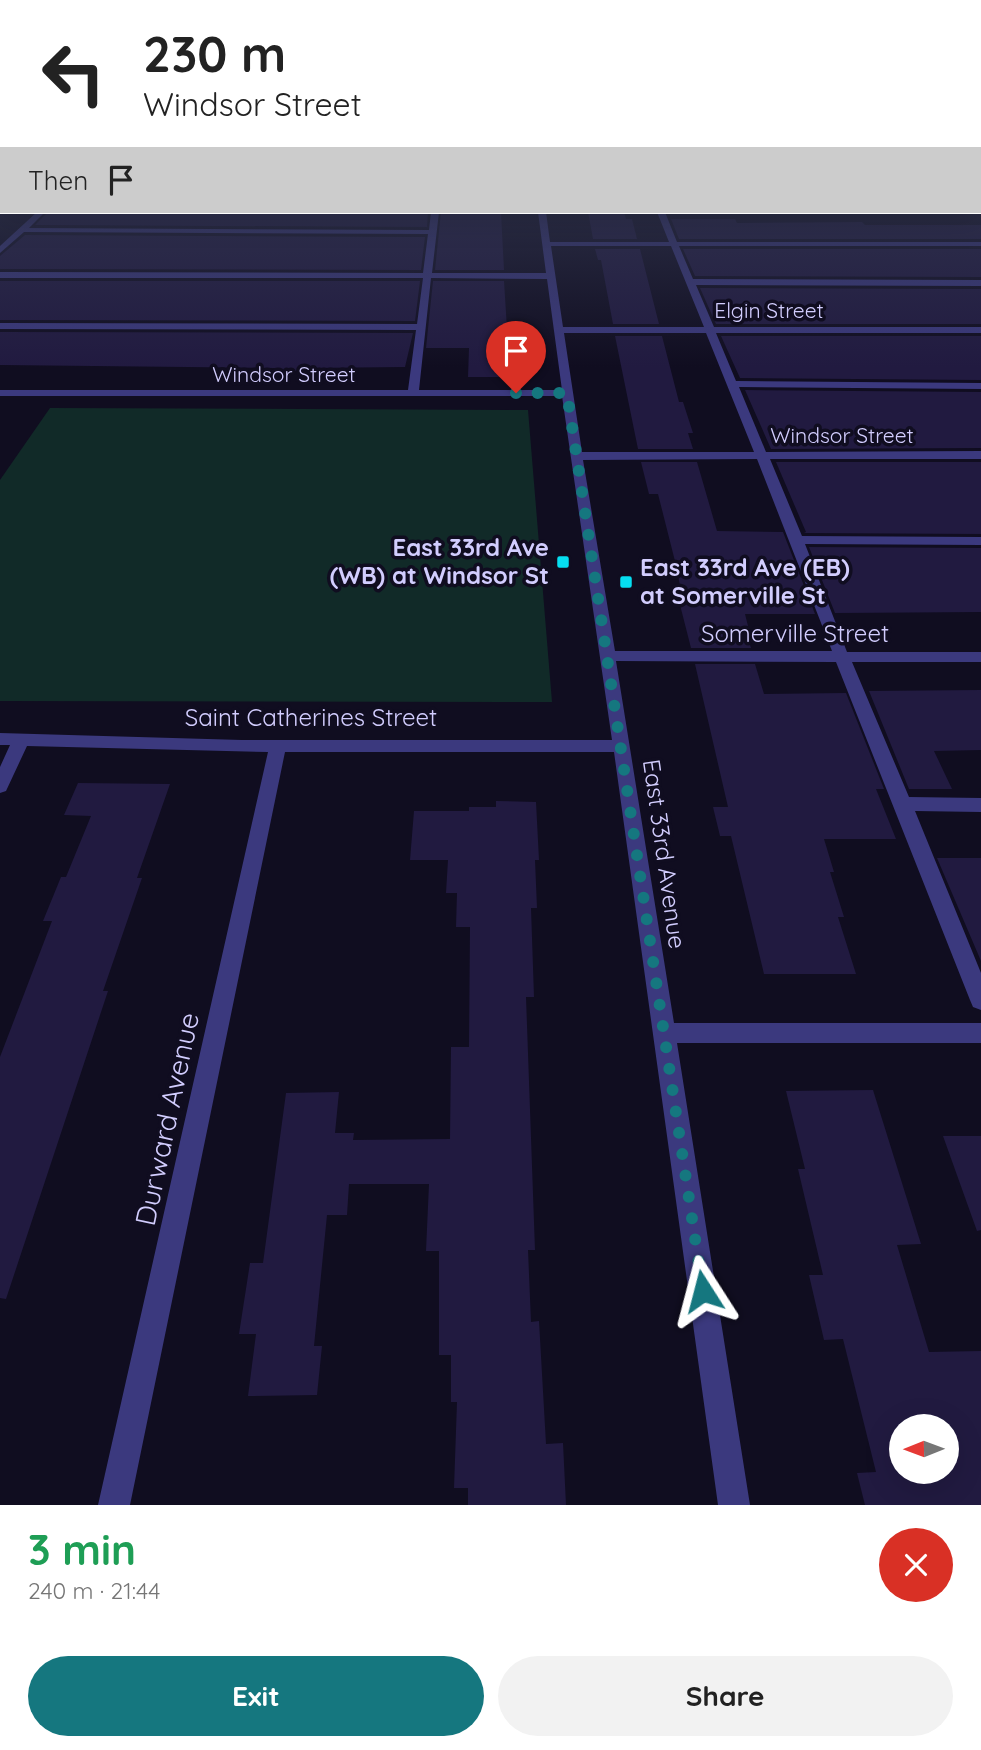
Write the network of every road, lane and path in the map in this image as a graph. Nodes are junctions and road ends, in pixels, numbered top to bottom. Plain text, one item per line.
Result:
1 (25, 227) edge
2 (433, 227) edge
3 (544, 227) edge
4 (668, 227) edge
5 (22, 230) junction
6 (432, 232) junction
7 (547, 244) junction
8 (675, 244) junction
9 (981, 244) edge
10 (0, 250) edge
11 (0, 275) edge
12 (427, 276) junction
13 (551, 276) junction
14 (689, 282) junction
15 (981, 283) edge
16 (0, 326) edge
17 (421, 327) junction
18 (558, 330) junction
19 (981, 330) edge
20 (709, 331) junction
21 (731, 384) junction
22 (981, 386) edge
23 (0, 393) edge
24 (567, 393) junction
25 (413, 394) junction
26 (762, 455) junction
27 (981, 455) edge
28 (576, 456) junction
29 (797, 540) junction
30 (981, 541) edge
31 (608, 656) junction
32 (843, 657) junction
33 (981, 657) edge
34 (0, 739) edge
35 (22, 739) junction
36 (278, 746) junction
37 (622, 746) junction
38 (0, 786) edge
39 (903, 804) junction
40 (981, 805) edge
41 (981, 1000) edge
42 (665, 1033) junction
43 (981, 1033) edge
44 (114, 1505) edge
45 (734, 1505) edge

1 - 5 street
2 - 6 street
3 - 7 street, East 33rd Avenue
4 - 8 street
5 - 6 street
5 - 10 street
6 - 12 street
7 - 8 street
7 - 13 street, East 33rd Avenue
8 - 9 street
8 - 14 street
11 - 12 street
12 - 13 street
12 - 17 street
13 - 18 street, East 33rd Avenue
14 - 15 street
14 - 20 street
16 - 17 street
17 - 25 street
18 - 20 street, Elgin Street
18 - 24 street, East 33rd Avenue
19 - 20 street, Elgin Street
20 - 21 street
21 - 22 street
21 - 26 street
23 - 25 street, Windsor Street
24 - 25 street, Windsor Street
24 - 28 street, East 33rd Avenue
26 - 27 street, Windsor Street
26 - 28 street, Windsor Street
26 - 29 street
28 - 31 street, East 33rd Avenue
29 - 30 street
29 - 32 street
31 - 32 street, Somerville Street
31 - 37 street, East 33rd Avenue
32 - 33 street, Somerville Street
32 - 39 street
34 - 35 street, Saint Catherines Street
35 - 36 street, Saint Catherines Street
35 - 38 street
36 - 37 street, Saint Catherines Street
36 - 44 street, Durward Avenue
37 - 42 street, East 33rd Avenue
39 - 40 street
39 - 41 street
42 - 43 street
42 - 45 street, East 33rd Avenue

